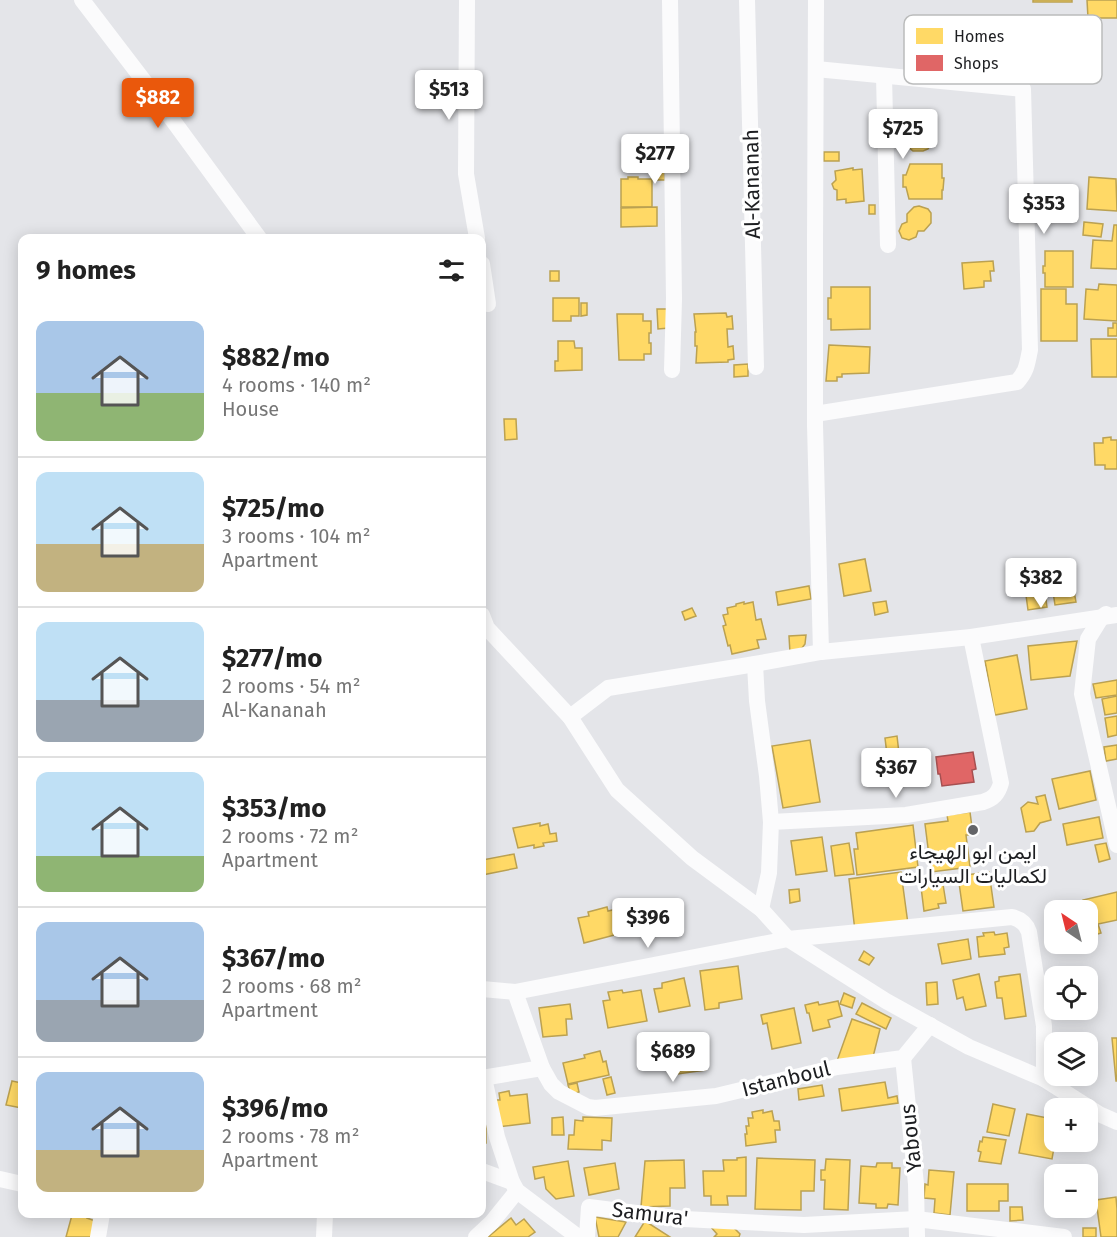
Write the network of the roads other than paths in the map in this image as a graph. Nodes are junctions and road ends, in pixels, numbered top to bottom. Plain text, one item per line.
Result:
1 (82, 0) edge
2 (467, 0) edge
3 (670, 0) edge
4 (747, 0) edge
5 (816, 0) edge
6 (816, 69) junction
7 (884, 76) junction
8 (904, 78) edge
9 (970, 84) edge
10 (256, 234) edge
11 (476, 234) edge
12 (888, 245) dead end
13 (486, 291) edge
14 (488, 304) dead end
15 (756, 367) dead end
16 (672, 370) dead end
17 (815, 414) junction
18 (1117, 607) edge
19 (1109, 617) edge
20 (486, 624) edge
21 (971, 637) junction
22 (821, 652) junction
23 (755, 664) junction
24 (570, 717) junction
25 (771, 822) junction
26 (1117, 845) edge
27 (761, 909) junction
28 (788, 939) junction
29 (486, 989) edge
30 (515, 992) junction
31 (930, 1025) junction
32 (1044, 1032) edge
33 (903, 1058) junction
34 (542, 1068) junction
35 (486, 1077) edge
36 (1044, 1079) edge
37 (1055, 1086) edge
38 (486, 1091) edge
39 (1117, 1122) edge
40 (486, 1173) edge
41 (0, 1179) edge
42 (18, 1183) edge
43 (514, 1186) junction
44 (101, 1218) edge
45 (325, 1218) edge
46 (916, 1219) junction
47 (98, 1237) edge
48 (324, 1237) edge
49 (476, 1237) edge
50 (578, 1237) edge
51 (587, 1237) edge
52 (917, 1237) edge
53 (1064, 1237) edge

1 - 10 street
2 - 11 street
3 - 16 street
4 - 15 street, Al-Kananah
5 - 6 street
6 - 7 street
6 - 17 street
7 - 8 street
7 - 12 street
9 - 17 street
13 - 14 street
17 - 22 street
18 - 19 street
19 - 21 street
19 - 26 street
20 - 24 street
21 - 22 street
21 - 25 street
22 - 23 street
23 - 24 street
23 - 25 street
24 - 27 street
25 - 27 street
27 - 28 street
28 - 30 street
28 - 31 street
28 - 32 street
29 - 30 street
30 - 34 street, Istanboul
31 - 33 street
31 - 36 street
33 - 34 street, Istanboul
33 - 46 street, Yabous
34 - 35 street
37 - 39 street
38 - 43 street
40 - 43 street
41 - 42 street
43 - 49 street
43 - 50 street
44 - 47 street
45 - 48 street
46 - 51 street, Samura'
46 - 52 street, Yabous
46 - 53 street, Samura'

